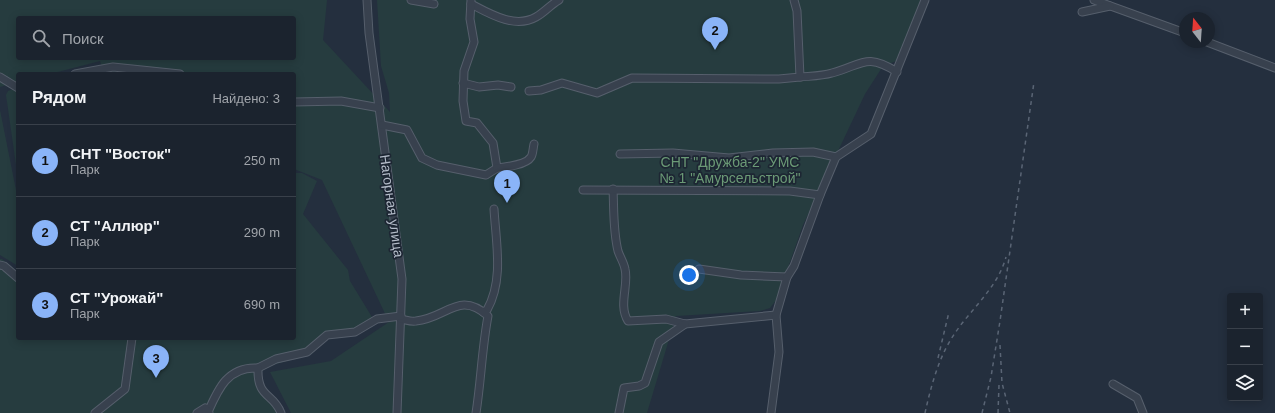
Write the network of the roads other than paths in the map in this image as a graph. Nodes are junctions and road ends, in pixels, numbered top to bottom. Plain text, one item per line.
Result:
1 (367, 0) edge
2 (411, 0) edge
3 (559, 0) edge
4 (794, 0) edge
5 (925, 0) edge
6 (1094, 0) edge
7 (471, 2) edge
8 (434, 4) dead end
9 (1110, 6) junction
10 (1082, 12) dead end
11 (1179, 31) edge
12 (1215, 45) edge
13 (1275, 68) edge
14 (86, 72) edge
15 (146, 72) edge
16 (897, 72) junction
17 (800, 77) junction
18 (0, 78) edge
19 (463, 83) junction
20 (511, 86) dead end
21 (16, 87) edge
22 (529, 91) dead end
23 (296, 102) edge
24 (380, 108) junction
25 (382, 125) junction
26 (534, 144) dead end
27 (620, 154) dead end
28 (836, 157) junction
29 (497, 168) junction
30 (613, 189) junction
31 (582, 190) dead end
32 (820, 195) junction
33 (494, 209) dead end
34 (0, 265) edge
35 (699, 269) dead end
36 (16, 276) edge
37 (787, 277) junction
38 (483, 312) junction
39 (776, 315) junction
40 (401, 317) junction
41 (685, 324) junction
42 (132, 340) edge
43 (258, 368) junction
44 (1113, 384) dead end
45 (95, 413) edge
46 (197, 413) edge
47 (208, 413) edge
48 (281, 413) edge
49 (397, 413) edge
50 (476, 413) edge
51 (619, 413) edge
52 (771, 413) edge
53 (1143, 413) edge

1 - 24 street, Нагорная улица
2 - 8 street
3 - 7 street
4 - 17 street
5 - 16 street
6 - 9 street
7 - 19 street
9 - 10 street
9 - 11 street
12 - 13 street
14 - 15 street
16 - 17 street
16 - 28 street
17 - 22 street
18 - 21 street
19 - 20 street
19 - 29 street
23 - 24 street
24 - 25 street, Нагорная улица
25 - 29 street
25 - 40 street, Нагорная улица
26 - 29 street
27 - 28 street
28 - 32 street
30 - 31 street
30 - 32 street
30 - 41 street
32 - 37 street
33 - 38 street
34 - 36 street
35 - 37 street
37 - 39 street
38 - 40 street
38 - 50 street
39 - 41 street
39 - 52 street
40 - 43 street
40 - 49 street, Нагорная улица
41 - 51 street
42 - 45 street
43 - 47 street
43 - 48 street
44 - 53 street
46 - 47 street

